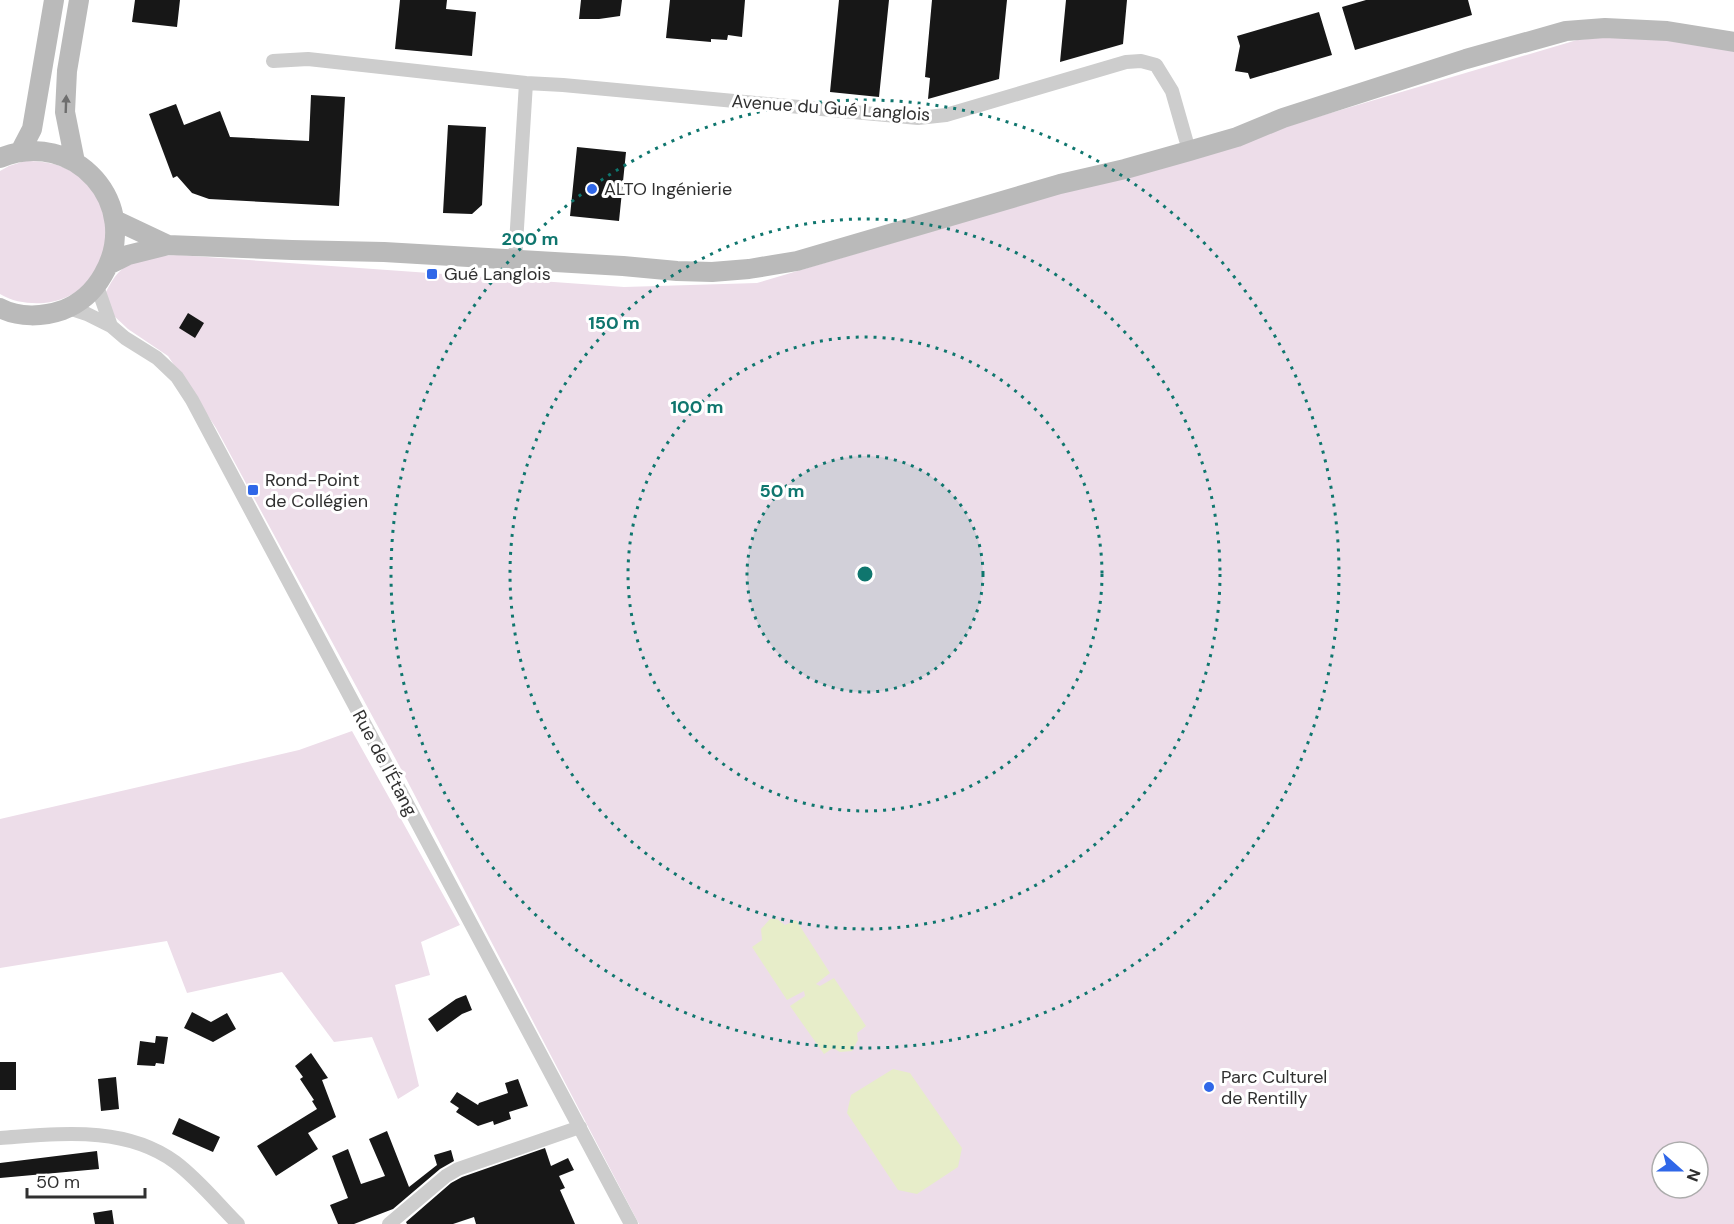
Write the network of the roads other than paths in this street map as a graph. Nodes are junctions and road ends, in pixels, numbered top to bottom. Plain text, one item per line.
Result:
1 (54, 0) edge
2 (79, 0) edge
3 (1734, 42) edge
4 (273, 62) dead end
5 (526, 83) junction
6 (1282, 118) junction
7 (1186, 140) junction
8 (20, 152) junction
9 (0, 158) edge
10 (75, 162) junction
11 (1060, 184) junction
12 (115, 220) junction
13 (168, 244) junction
14 (515, 260) junction
15 (110, 264) junction
16 (97, 286) junction
17 (0, 308) edge
18 (69, 308) junction
19 (111, 326) junction
20 (580, 1127) junction
21 (0, 1138) edge
22 (238, 1224) edge
23 (390, 1224) edge
24 (631, 1224) edge

1 - 8 main road
10 -> 2 main road
3 - 6 main road
4 - 5 street, Avenue du Gué Langlois
5 - 7 street, Avenue du Gué Langlois
5 - 14 street
6 - 7 main road
6 - 11 main road
7 - 11 main road
8 - 9 main road
8 - 10 main road
10 - 12 main road
11 - 14 main road
12 - 13 main road
12 - 15 main road
13 - 14 main road
13 - 15 main road
15 - 16 main road
16 - 18 main road
16 - 19 street
17 - 18 main road
18 - 19 street, Rue de l'Étang
19 - 20 street, Rue de l'Étang
20 - 23 street
20 - 24 street, Rue de l'Étang
21 - 22 street

